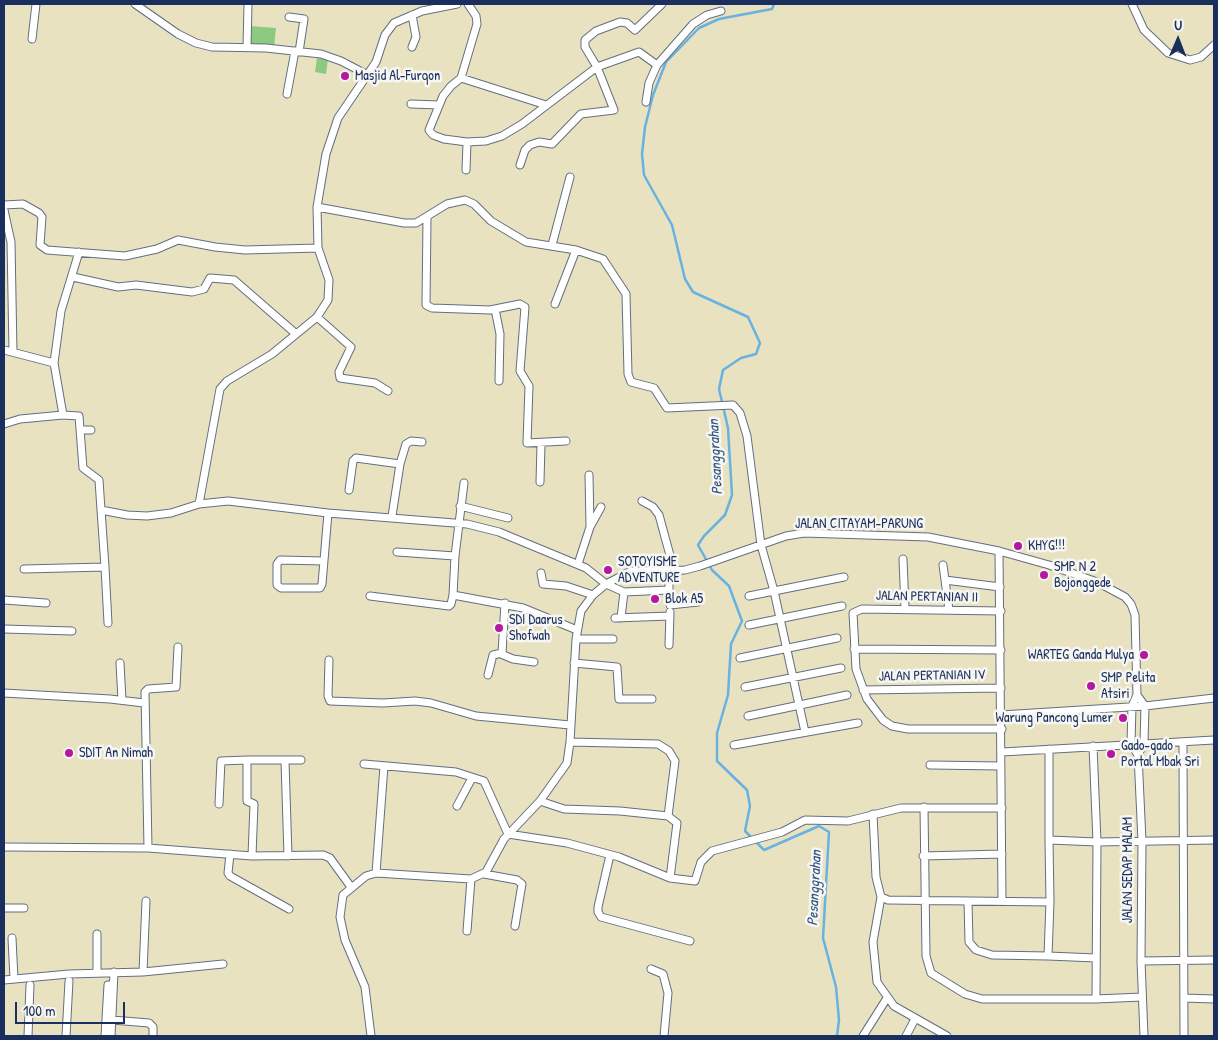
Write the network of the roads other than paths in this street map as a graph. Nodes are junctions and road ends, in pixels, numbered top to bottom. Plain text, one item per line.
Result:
1 (36, 4) edge
2 (239, 4) edge
3 (458, 4) edge
4 (468, 4) edge
5 (662, 4) edge
6 (1132, 4) edge
7 (139, 5) edge
8 (248, 5) edge
9 (721, 11) dead end
10 (412, 15) junction
11 (289, 17) dead end
12 (32, 39) dead end
13 (1214, 45) edge
14 (412, 46) dead end
15 (247, 48) junction
16 (297, 52) junction
17 (657, 65) junction
18 (596, 67) junction
19 (366, 74) junction
20 (461, 78) junction
21 (287, 94) dead end
22 (646, 102) dead end
23 (411, 104) dead end
24 (439, 105) junction
25 (546, 105) junction
26 (467, 142) junction
27 (520, 165) dead end
28 (466, 170) dead end
29 (570, 177) dead end
30 (4, 205) edge
31 (317, 207) junction
32 (4, 210) edge
33 (427, 218) junction
34 (552, 245) junction
35 (318, 248) junction
36 (576, 250) junction
37 (79, 252) junction
38 (73, 277) junction
39 (555, 304) dead end
40 (495, 309) junction
41 (317, 317) junction
42 (295, 333) junction
43 (4, 350) edge
44 (13, 352) junction
45 (54, 363) junction
46 (500, 382) dead end
47 (388, 391) dead end
48 (63, 415) junction
49 (4, 424) edge
50 (80, 430) junction
51 (91, 430) dead end
52 (566, 441) dead end
53 (422, 442) dead end
54 (541, 444) junction
55 (400, 464) junction
56 (589, 475) dead end
57 (540, 482) dead end
58 (464, 483) dead end
59 (350, 490) dead end
60 (642, 501) dead end
61 (199, 504) junction
62 (460, 506) junction
63 (601, 507) dead end
64 (101, 510) junction
65 (328, 513) junction
66 (392, 516) junction
67 (508, 518) dead end
68 (458, 522) junction
69 (590, 527) junction
70 (761, 545) junction
71 (999, 551) junction
72 (397, 552) dead end
73 (455, 556) junction
74 (903, 559) dead end
75 (324, 560) junction
76 (578, 564) junction
77 (943, 565) dead end
78 (106, 567) junction
79 (24, 569) dead end
80 (540, 573) dead end
81 (671, 573) junction
82 (844, 577) dead end
83 (945, 580) junction
84 (606, 584) junction
85 (1000, 587) junction
86 (669, 590) junction
87 (774, 591) junction
88 (624, 592) junction
89 (454, 595) junction
90 (592, 595) junction
91 (370, 596) dead end
92 (749, 596) dead end
93 (4, 600) edge
94 (698, 602) dead end
95 (46, 603) dead end
96 (505, 603) junction
97 (670, 605) junction
98 (842, 606) dead end
99 (906, 608) junction
100 (949, 610) junction
101 (1001, 611) junction
102 (670, 616) junction
103 (780, 619) junction
104 (108, 623) dead end
105 (749, 625) dead end
106 (4, 629) edge
107 (577, 630) junction
108 (72, 631) dead end
109 (837, 638) dead end
110 (576, 639) junction
111 (613, 640) dead end
112 (669, 644) dead end
113 (178, 646) dead end
114 (786, 648) junction
115 (854, 649) junction
116 (1001, 650) junction
117 (501, 654) junction
118 (740, 658) dead end
119 (329, 660) dead end
120 (534, 662) dead end
121 (120, 663) dead end
122 (574, 663) junction
123 (842, 668) dead end
124 (488, 675) dead end
125 (793, 678) junction
126 (745, 687) dead end
127 (1001, 688) junction
128 (863, 690) junction
129 (4, 693) edge
130 (847, 695) dead end
131 (1137, 695) junction
132 (1214, 698) edge
133 (122, 700) junction
134 (652, 700) dead end
135 (144, 704) junction
136 (799, 706) junction
137 (1132, 706) junction
138 (1145, 706) junction
139 (1001, 715) junction
140 (748, 716) dead end
141 (858, 723) dead end
142 (570, 725) junction
143 (1002, 729) junction
144 (805, 732) junction
145 (1214, 740) edge
146 (570, 742) junction
147 (1182, 742) junction
148 (1144, 743) junction
149 (1131, 744) junction
150 (734, 745) dead end
151 (1094, 746) junction
152 (1049, 749) junction
153 (1002, 752) junction
154 (1138, 756) junction
155 (247, 760) junction
156 (301, 760) dead end
157 (285, 761) junction
158 (364, 764) dead end
159 (930, 765) dead end
160 (384, 766) junction
161 (1002, 766) junction
162 (472, 778) junction
163 (540, 801) junction
164 (219, 804) dead end
165 (457, 806) dead end
166 (924, 807) junction
167 (1002, 808) junction
168 (873, 814) junction
169 (668, 816) junction
170 (508, 834) junction
171 (1049, 840) junction
172 (1214, 840) edge
173 (1142, 841) junction
174 (1183, 841) junction
175 (1097, 842) junction
176 (4, 847) edge
177 (148, 848) junction
178 (230, 854) junction
179 (1002, 854) junction
180 (610, 855) junction
181 (252, 856) junction
182 (288, 856) junction
183 (923, 856) junction
184 (376, 873) junction
185 (484, 874) junction
186 (670, 878) junction
187 (472, 879) junction
188 (351, 887) junction
189 (881, 897) junction
190 (925, 900) junction
191 (146, 901) dead end
192 (968, 901) junction
193 (1002, 901) junction
194 (1050, 902) junction
195 (4, 908) edge
196 (24, 908) dead end
197 (289, 909) dead end
198 (515, 926) dead end
199 (467, 931) dead end
200 (97, 934) dead end
201 (12, 938) dead end
202 (690, 941) dead end
203 (1048, 956) junction
204 (1096, 958) junction
205 (1184, 960) junction
206 (1214, 960) edge
207 (1141, 961) junction
208 (223, 964) dead end
209 (651, 969) dead end
210 (114, 972) junction
211 (143, 972) junction
212 (97, 973) junction
213 (14, 979) junction
214 (4, 980) edge
215 (69, 981) dead end
216 (113, 984) junction
217 (30, 985) dead end
218 (1142, 997) junction
219 (887, 998) junction
220 (1184, 998) junction
221 (1214, 998) edge
222 (1096, 999) junction
223 (915, 1019) junction
224 (112, 1020) junction
225 (28, 1036) edge
226 (66, 1036) edge
227 (105, 1036) edge
228 (111, 1036) edge
229 (153, 1036) edge
230 (371, 1036) edge
231 (664, 1036) edge
232 (863, 1036) edge
233 (906, 1036) edge
234 (948, 1036) edge
235 (1144, 1036) edge
236 (1184, 1036) edge

1 - 12 street
2 - 8 street
3 - 10 street
4 - 20 street
5 - 18 street
6 - 13 street
7 - 15 street
8 - 15 street
9 - 17 street
10 - 14 street
10 - 19 street
11 - 16 street
15 - 16 street
16 - 19 street
16 - 21 street
17 - 18 street
17 - 22 street
18 - 25 street
18 - 27 street
19 - 31 street
20 - 24 street
20 - 25 street
23 - 24 street
24 - 26 street
25 - 26 street
26 - 28 street
29 - 34 street
30 - 37 street
31 - 33 street
31 - 35 street
32 - 44 street
33 - 34 street
33 - 40 street
34 - 36 street
35 - 37 street
35 - 41 street
36 - 39 street
36 - 70 street
37 - 38 street
38 - 42 street
38 - 45 street
40 - 46 street
40 - 54 street
41 - 42 street
41 - 47 street
42 - 61 street
43 - 44 street
44 - 45 street
45 - 48 street
48 - 49 street
48 - 50 street
50 - 51 street
50 - 64 street
52 - 54 street
53 - 55 street
54 - 57 street
55 - 59 street
55 - 66 street
56 - 69 street
58 - 62 street
60 - 81 street
61 - 64 street
61 - 65 street
62 - 67 street
62 - 68 street
63 - 69 street
64 - 78 street
65 - 66 street
65 - 75 street
66 - 68 street
68 - 73 street
68 - 76 street
69 - 76 street
70 - 71 street, JALAN CITAYAM-PARUNG
70 - 81 street, JALAN CITAYAM-PARUNG
70 - 87 street
71 - 85 street
71 - 131 street, JALAN CITAYAM-PARUNG
72 - 73 street
73 - 89 street
74 - 99 street
75 - 75 street
76 - 84 street
77 - 83 street
78 - 79 street
78 - 104 street
80 - 90 street
81 - 84 street, JALAN CITAYAM-PARUNG
81 - 86 street
82 - 87 street
83 - 85 street
83 - 100 street
84 - 88 street
84 - 90 street, JALAN CITAYAM-PARUNG
85 - 101 street
86 - 88 street
86 - 97 street
87 - 92 street
87 - 103 street
88 - 102 street
89 - 91 street
89 - 96 street
90 - 107 street, JALAN CITAYAM-PARUNG
93 - 95 street
94 - 97 street
96 - 107 street
96 - 117 street
97 - 102 street
98 - 103 street
99 - 100 street, JALAN PERTANIAN II
99 - 115 street, JALAN PERTANIAN II
100 - 101 street, JALAN PERTANIAN II
101 - 116 street
102 - 112 street
103 - 105 street
103 - 114 street
106 - 108 street
107 - 110 street, JALAN CITAYAM-PARUNG
109 - 114 street
110 - 111 street
110 - 122 street, JALAN CITAYAM-PARUNG
113 - 135 street
114 - 118 street
114 - 125 street
115 - 116 street
115 - 128 street
116 - 127 street
117 - 120 street
117 - 124 street
119 - 142 street
121 - 133 street
122 - 134 street
122 - 142 street, JALAN CITAYAM-PARUNG
123 - 125 street
125 - 126 street
125 - 136 street
127 - 128 street, JALAN PERTANIAN IV
127 - 139 street
128 - 143 street
129 - 133 street
130 - 136 street
131 - 137 street, JALAN CITAYAM-PARUNG
131 - 138 street
132 - 138 street
133 - 135 street
135 - 177 street
136 - 140 street
136 - 144 street
137 - 138 street
137 - 139 street
137 - 149 street
138 - 148 street, JALAN SEDAP MALAM
139 - 143 street
141 - 144 street
142 - 146 street, JALAN CITAYAM-PARUNG
143 - 153 street
144 - 150 street
145 - 147 street
146 - 163 street, JALAN CITAYAM-PARUNG
146 - 169 street
147 - 148 street
147 - 174 street
148 - 149 street
148 - 154 street, JALAN SEDAP MALAM
149 - 151 street
149 - 154 street
151 - 152 street
151 - 175 street
152 - 153 street
152 - 171 street
153 - 161 street
154 - 173 street, JALAN SEDAP MALAM
155 - 157 street
155 - 164 street
155 - 181 street
156 - 157 street
157 - 182 street
158 - 160 street
159 - 161 street
160 - 162 street
160 - 184 street
161 - 167 street
162 - 165 street
162 - 170 street
163 - 169 street
163 - 170 street, JALAN CITAYAM-PARUNG
166 - 167 street
166 - 168 street
166 - 183 street
167 - 179 street
168 - 186 street
168 - 189 street
169 - 186 street
170 - 180 street
170 - 185 street, JALAN CITAYAM-PARUNG
171 - 175 street
171 - 194 street
172 - 174 street
173 - 174 street
173 - 175 street
173 - 207 street, JALAN SEDAP MALAM
174 - 205 street
175 - 204 street
176 - 177 street
177 - 178 street
178 - 181 street
178 - 197 street
179 - 183 street
179 - 193 street
180 - 186 street
180 - 202 street
181 - 182 street
182 - 188 street
183 - 190 street
184 - 187 street
184 - 188 street
185 - 187 street
185 - 198 street
187 - 199 street
188 - 230 street
189 - 190 street
189 - 219 street
190 - 192 street
190 - 222 street
191 - 211 street
192 - 193 street
192 - 203 street
193 - 194 street
194 - 203 street
195 - 196 street
200 - 212 street
201 - 213 street
203 - 204 street
204 - 222 street
205 - 206 street
205 - 207 street
205 - 220 street
207 - 218 street, JALAN SEDAP MALAM
208 - 211 street
209 - 231 street
210 - 211 street
210 - 212 street
210 - 216 street
212 - 213 street
213 - 214 street
215 - 226 street
216 - 224 street
216 - 227 street
217 - 225 street
218 - 222 street
218 - 235 street, JALAN SEDAP MALAM
219 - 223 street
219 - 232 street
220 - 221 street
220 - 236 street
223 - 233 street
223 - 234 street
224 - 228 street
224 - 229 street

